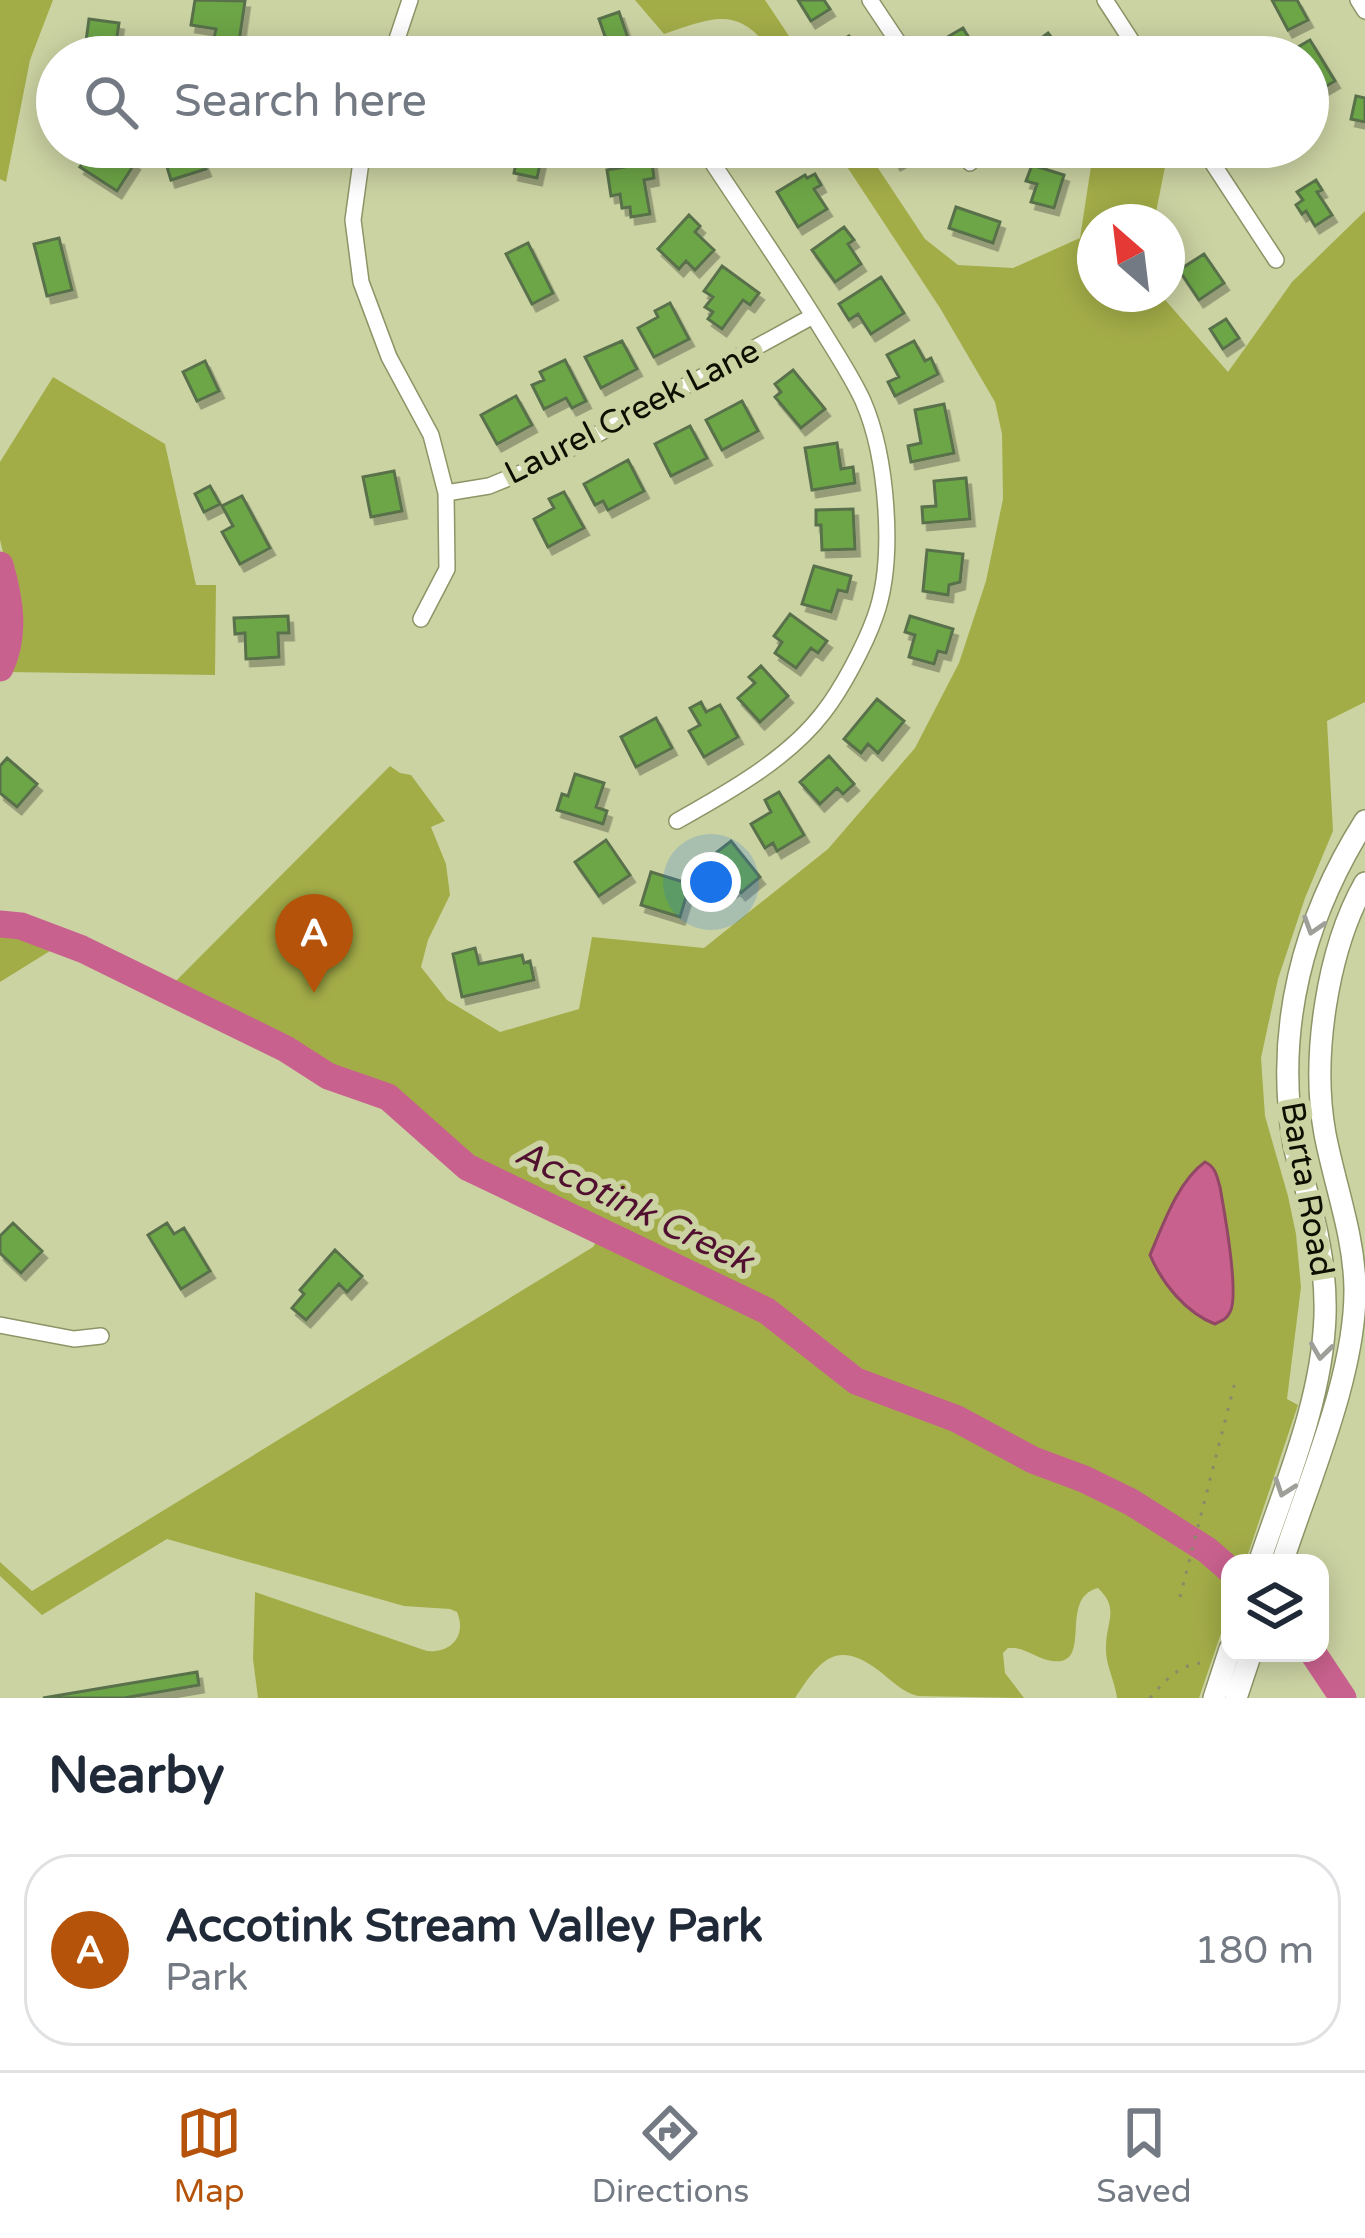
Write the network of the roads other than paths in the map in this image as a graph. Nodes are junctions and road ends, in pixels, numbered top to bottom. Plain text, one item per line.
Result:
1 (410, 0) edge
2 (870, 0) edge
3 (1105, 0) edge
4 (1358, 0) edge
5 (1365, 11) edge
6 (398, 36) edge
7 (894, 36) edge
8 (1128, 36) edge
9 (359, 168) edge
10 (716, 168) edge
11 (1216, 168) edge
12 (1276, 260) dead end
13 (813, 316) junction
14 (446, 494) junction
15 (421, 619) dead end
16 (677, 821) dead end
17 (1365, 821) edge
18 (1365, 883) edge
19 (0, 1325) edge
20 (101, 1336) dead end
21 (1262, 1554) edge
22 (1285, 1554) edge
23 (1226, 1662) edge
24 (1249, 1662) edge
25 (1214, 1698) edge
26 (1236, 1698) edge

1 - 6 street
2 - 7 street
3 - 8 street
4 - 5 street
9 - 14 street
10 - 13 street
11 - 12 street
13 - 14 street, Laurel Creek Lane
13 - 16 street
14 - 15 street
17 -> 21 street, Barta Road
18 - 22 street, Barta Road
19 - 20 street
23 - 25 street
24 - 26 street

